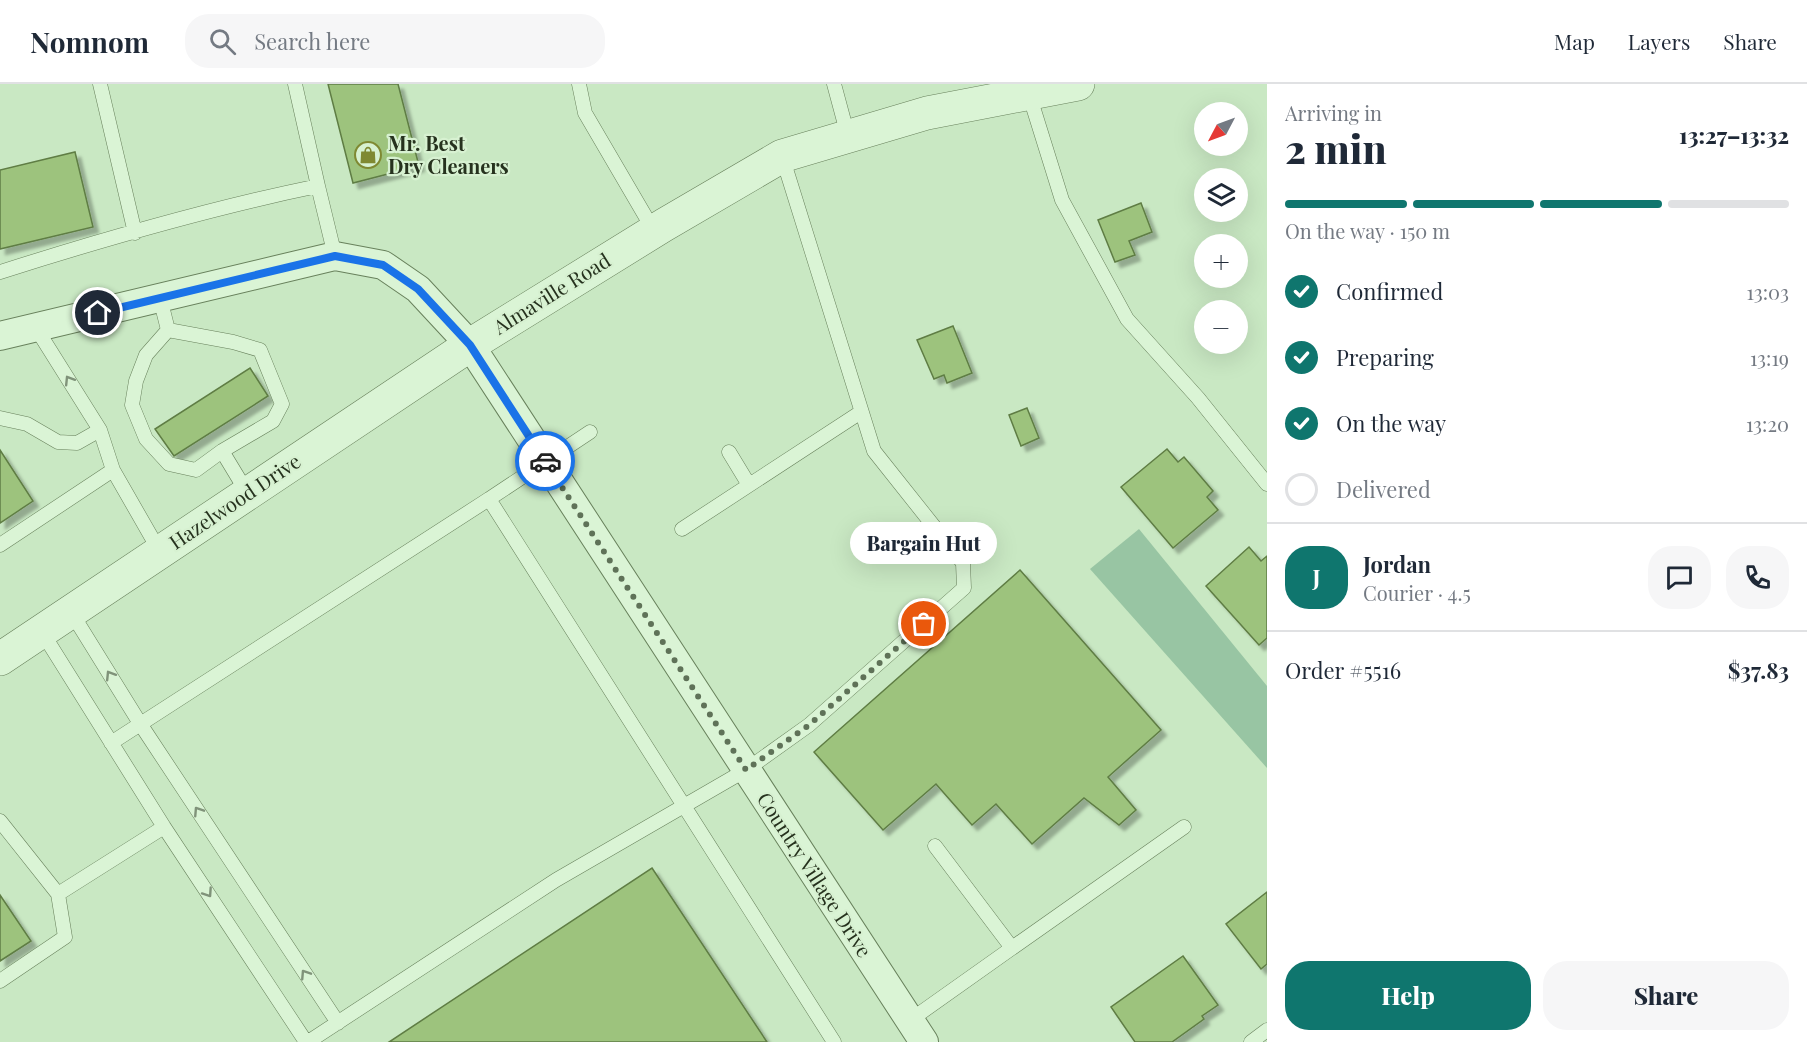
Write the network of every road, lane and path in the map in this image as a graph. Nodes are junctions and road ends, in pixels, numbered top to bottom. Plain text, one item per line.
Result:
1 (100, 84) edge
2 (295, 84) edge
3 (579, 84) edge
4 (834, 84) edge
5 (1078, 84) edge
6 (1029, 93) junction
7 (848, 136) junction
8 (782, 156) junction
9 (318, 186) junction
10 (654, 231) junction
11 (135, 233) junction
12 (335, 256) junction
13 (0, 272) edge
14 (160, 298) junction
15 (36, 328) junction
16 (168, 330) junction
17 (0, 336) edge
18 (470, 345) junction
19 (861, 412) junction
20 (0, 418) edge
21 (100, 430) junction
22 (590, 432) dead end
23 (222, 451) junction
24 (729, 452) dead end
25 (545, 462) junction
26 (113, 470) junction
27 (1267, 484) edge
28 (749, 485) junction
29 (248, 494) junction
30 (489, 499) junction
31 (682, 529) dead end
32 (0, 545) edge
33 (160, 552) junction
34 (71, 612) junction
35 (42, 632) junction
36 (0, 659) edge
37 (141, 725) junction
38 (111, 743) junction
39 (746, 770) junction
40 (685, 806) junction
41 (0, 821) edge
42 (164, 827) junction
43 (1184, 827) dead end
44 (935, 846) dead end
45 (58, 894) junction
46 (1012, 948) junction
47 (0, 981) edge
48 (338, 1023) junction
49 (1267, 1030) edge
50 (916, 1031) edge
51 (307, 1042) edge
52 (834, 1042) edge
53 (1251, 1042) edge

1 - 11 lane
2 - 9 lane
3 - 10 lane
4 - 7 lane
5 - 6 street, Almaville Road
6 - 7 street, Almaville Road
6 - 27 lane
7 - 8 street, Almaville Road
8 - 10 street, Almaville Road
8 - 19 lane
9 - 11 lane
9 - 12 lane
10 - 18 street, Almaville Road
11 - 13 lane
12 - 14 street
12 - 18 street
14 - 15 street
14 - 16 lane
15 - 17 street
21 -> 15 lane
16 - 23 lane
16 - 23 lane
18 - 25 street, Country Village Drive
18 - 29 street, Hazelwood Drive
19 - 28 lane
19 - 39 lane
20 - 21 lane
21 - 26 lane
22 - 25 lane
23 - 29 lane
24 - 28 lane
25 - 30 lane
25 - 39 street, Country Village Drive
26 - 32 lane
26 - 33 lane
28 - 31 lane
29 - 33 street, Hazelwood Drive
30 - 37 lane
30 - 40 lane
33 - 34 street, Hazelwood Drive
34 - 35 street, Hazelwood Drive
37 -> 34 lane
35 - 36 street, Hazelwood Drive
35 - 38 lane
37 - 38 lane
48 -> 37 lane
38 - 42 lane
39 - 40 lane
39 - 50 street, Country Village Drive
40 - 48 lane
40 - 52 lane
41 - 45 lane
42 - 45 lane
42 -> 51 lane
43 - 46 lane
44 - 46 lane
45 - 47 lane
46 - 50 lane
48 - 51 lane
49 - 53 lane

